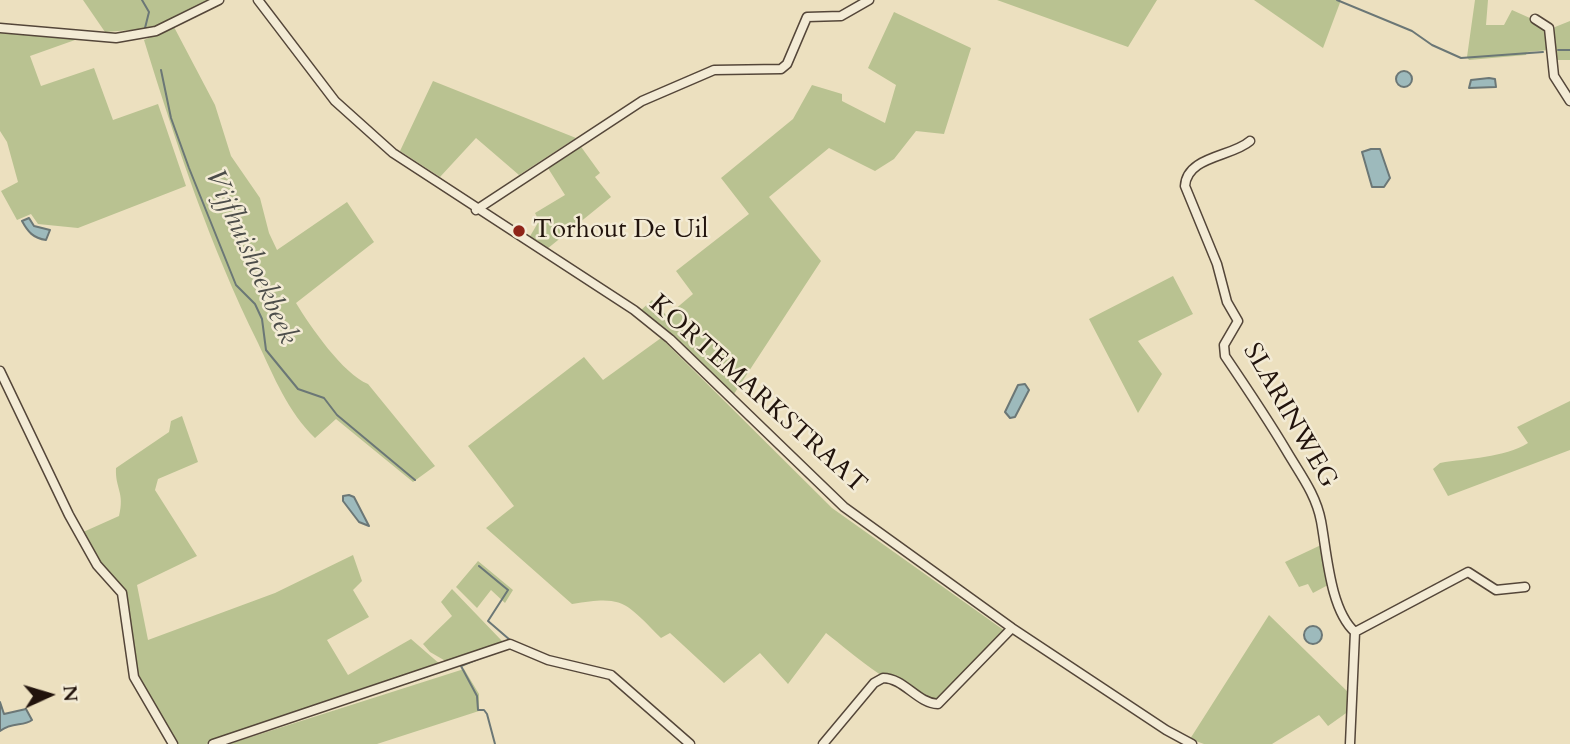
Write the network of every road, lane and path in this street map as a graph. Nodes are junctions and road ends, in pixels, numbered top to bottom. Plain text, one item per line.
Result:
1 (219, 0) edge
2 (258, 0) edge
3 (869, 0) edge
4 (1535, 19) dead end
5 (0, 28) edge
6 (1570, 101) edge
7 (1250, 141) dead end
8 (476, 209) junction
9 (0, 371) edge
10 (1525, 587) dead end
11 (1012, 628) junction
12 (1355, 632) junction
13 (173, 744) edge
14 (213, 744) edge
15 (690, 744) edge
16 (823, 744) edge
17 (1192, 744) edge
18 (1350, 744) edge

1 - 5 street
2 - 8 street, KORTEMARKSTRAAT
3 - 8 street
4 - 6 street
7 - 12 street, SLARINWEG
8 - 11 street, KORTEMARKSTRAAT
9 - 13 street
10 - 12 street
11 - 16 street
11 - 17 street, KORTEMARKSTRAAT
12 - 18 street
14 - 15 street

